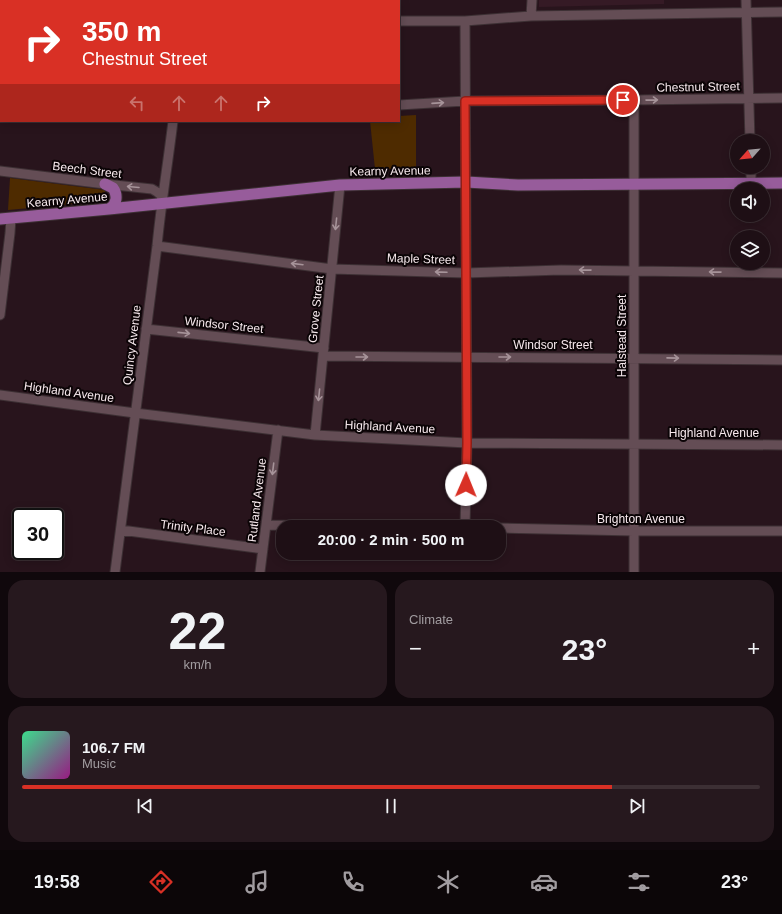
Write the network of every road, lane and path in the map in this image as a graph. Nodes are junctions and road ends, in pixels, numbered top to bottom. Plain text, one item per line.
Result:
1 (532, 0) edge
2 (746, 0) edge
3 (746, 12) junction
4 (782, 12) edge
5 (531, 16) junction
6 (400, 21) edge
7 (465, 21) junction
8 (749, 98) junction
9 (782, 98) edge
10 (634, 100) junction
11 (465, 101) junction
12 (400, 105) edge
13 (173, 122) edge
14 (750, 134) edge
15 (0, 171) edge
16 (466, 182) junction
17 (730, 183) edge
18 (770, 183) edge
19 (782, 183) edge
20 (105, 184) junction
21 (340, 185) junction
22 (635, 185) junction
23 (161, 203) junction
24 (109, 209) junction
25 (5, 218) edge
26 (157, 246) junction
27 (332, 269) junction
28 (635, 271) junction
29 (466, 273) junction
30 (782, 273) edge
31 (0, 315) edge
32 (146, 329) junction
33 (324, 352) junction
34 (466, 357) junction
35 (634, 358) junction
36 (782, 360) edge
37 (0, 395) edge
38 (135, 413) junction
39 (278, 430) junction
40 (316, 435) junction
41 (467, 443) junction
42 (633, 445) junction
43 (782, 445) edge
44 (465, 520) edge
45 (267, 525) junction
46 (276, 525) edge
47 (506, 528) edge
48 (121, 530) junction
49 (634, 531) junction
50 (782, 531) edge
51 (263, 549) junction
52 (115, 572) edge
53 (260, 572) edge
54 (634, 572) edge

1 - 5 street
2 - 3 street
3 - 4 street
3 - 5 street
3 - 8 street
5 - 7 street
6 - 7 street
7 - 11 street
8 - 9 street, Chestnut Street
10 -> 8 street, Chestnut Street
8 - 14 street
10 - 11 street, Chestnut Street
10 - 22 street, Halstead Street
12 -> 11 street, Chestnut Street
11 - 16 street
13 - 23 street, Quincy Avenue
15 - 20 street, Beech Street
16 - 21 main road, Kearny Avenue
16 - 22 main road, Kearny Avenue
16 - 29 street
17 - 22 main road, Kearny Avenue
18 - 19 main road, Kearny Avenue
23 -> 20 street, Beech Street
20 - 24 main road
21 - 23 main road, Kearny Avenue
21 -> 27 street, Grove Street
22 - 28 street, Halstead Street
23 - 24 main road, Kearny Avenue
23 - 26 street, Quincy Avenue
24 - 25 main road, Kearny Avenue
25 - 31 street
27 -> 26 street, Maple Street
26 - 32 street, Quincy Avenue
29 -> 27 street, Maple Street
27 - 33 street, Grove Street
28 -> 29 street, Maple Street
30 -> 28 street, Maple Street
28 - 35 street, Halstead Street
29 - 34 street
32 -> 33 street, Windsor Street
32 - 38 street, Quincy Avenue
33 -> 34 street, Windsor Street
33 -> 40 street, Grove Street
34 -> 35 street, Windsor Street
34 - 41 street
35 -> 36 street, Windsor Street
35 - 42 street, Halstead Street
37 - 38 street, Highland Avenue
38 - 39 street, Highland Avenue
38 - 48 street, Quincy Avenue
39 - 40 street, Highland Avenue
39 -> 45 street, Rutland Avenue
40 - 41 street, Highland Avenue
41 - 42 street, Highland Avenue
41 - 44 street
42 - 43 street, Highland Avenue
42 - 49 street, Halstead Street
45 - 46 street
45 - 51 street, Rutland Avenue
47 - 49 street, Brighton Avenue
48 - 51 street, Trinity Place
48 - 52 street, Quincy Avenue
49 - 50 street, Brighton Avenue
49 - 54 street, Halstead Street
51 - 53 street, Rutland Avenue

